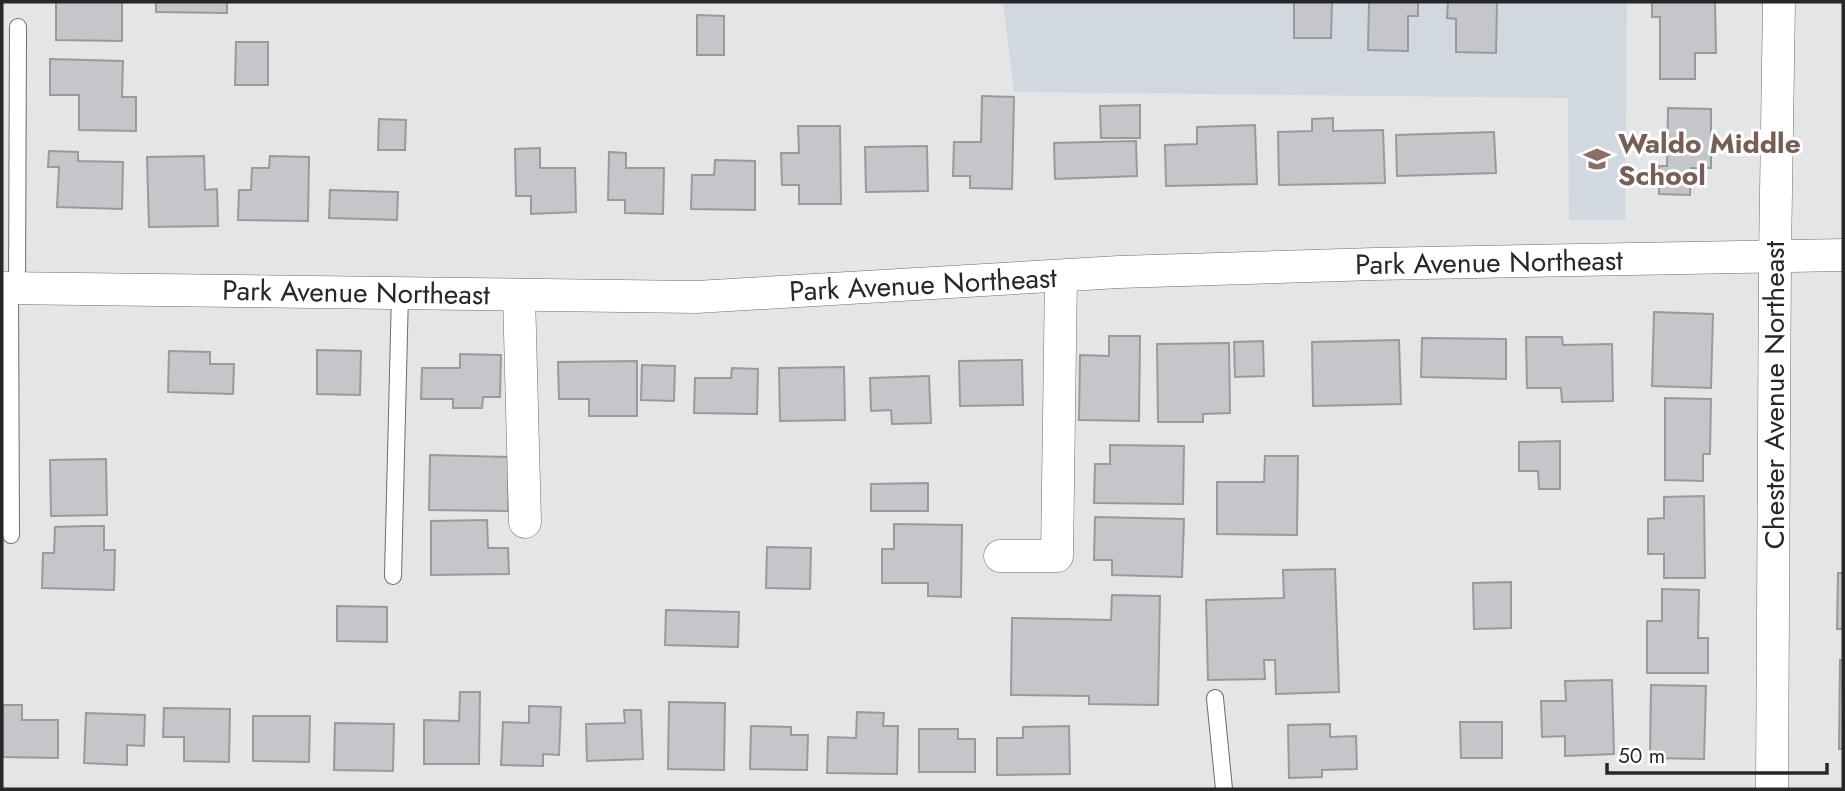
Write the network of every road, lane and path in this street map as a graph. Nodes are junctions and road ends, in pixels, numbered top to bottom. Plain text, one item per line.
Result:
1 (1779, 2) edge
2 (18, 27) dead end
3 (1843, 255) edge
4 (1774, 256) junction
5 (1061, 276) junction
6 (9, 289) edge
7 (400, 293) junction
8 (519, 295) junction
9 (525, 522) dead end
10 (11, 536) dead end
11 (1000, 556) dead end
12 (393, 576) dead end
13 (1215, 698) dead end
14 (1224, 789) edge
15 (1772, 789) edge

1 - 4 street, Chester Avenue Northeast
2 - 6 lane
3 - 4 street, Park Avenue Northeast
4 - 5 street, Park Avenue Northeast
4 - 15 street, Chester Avenue Northeast
5 - 8 street, Park Avenue Northeast
5 - 11 street
6 - 7 street, Park Avenue Northeast
6 - 10 lane
7 - 8 street, Park Avenue Northeast
7 - 12 lane
8 - 9 street
13 - 14 lane

